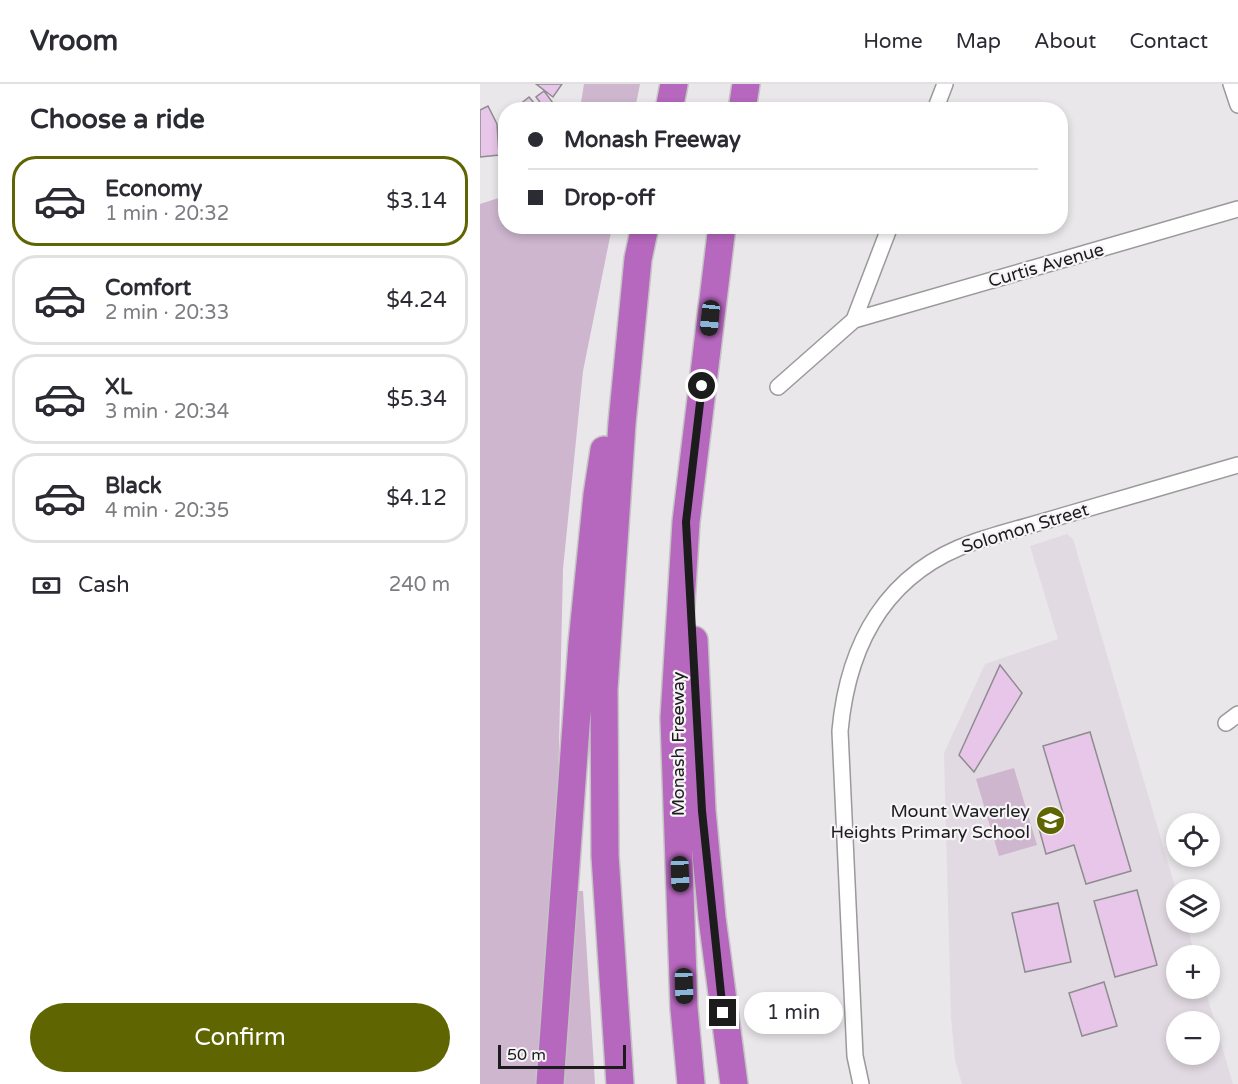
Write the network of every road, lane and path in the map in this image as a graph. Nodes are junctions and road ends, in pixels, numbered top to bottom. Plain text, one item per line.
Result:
1 (674, 84) edge
2 (746, 84) edge
3 (945, 84) edge
4 (1232, 84) edge
5 (671, 102) edge
6 (743, 102) edge
7 (938, 102) edge
8 (1238, 105) edge
9 (1238, 209) edge
10 (643, 234) edge
11 (721, 234) edge
12 (887, 234) edge
13 (638, 259) junction
14 (854, 320) junction
15 (778, 387) dead end
16 (1238, 465) edge
17 (686, 522) junction
18 (550, 1084) edge
19 (620, 1084) edge
20 (691, 1084) edge
21 (734, 1084) edge
22 (861, 1084) edge

1 - 5 highway
2 - 6 highway
3 - 7 street
4 - 8 street
9 - 14 street, Curtis Avenue
10 - 13 highway
11 - 17 highway, Monash Freeway
12 - 14 street
13 - 18 highway
13 - 19 highway
14 - 15 street
16 - 22 street, Solomon Street
17 - 20 highway, Monash Freeway
17 - 21 highway

